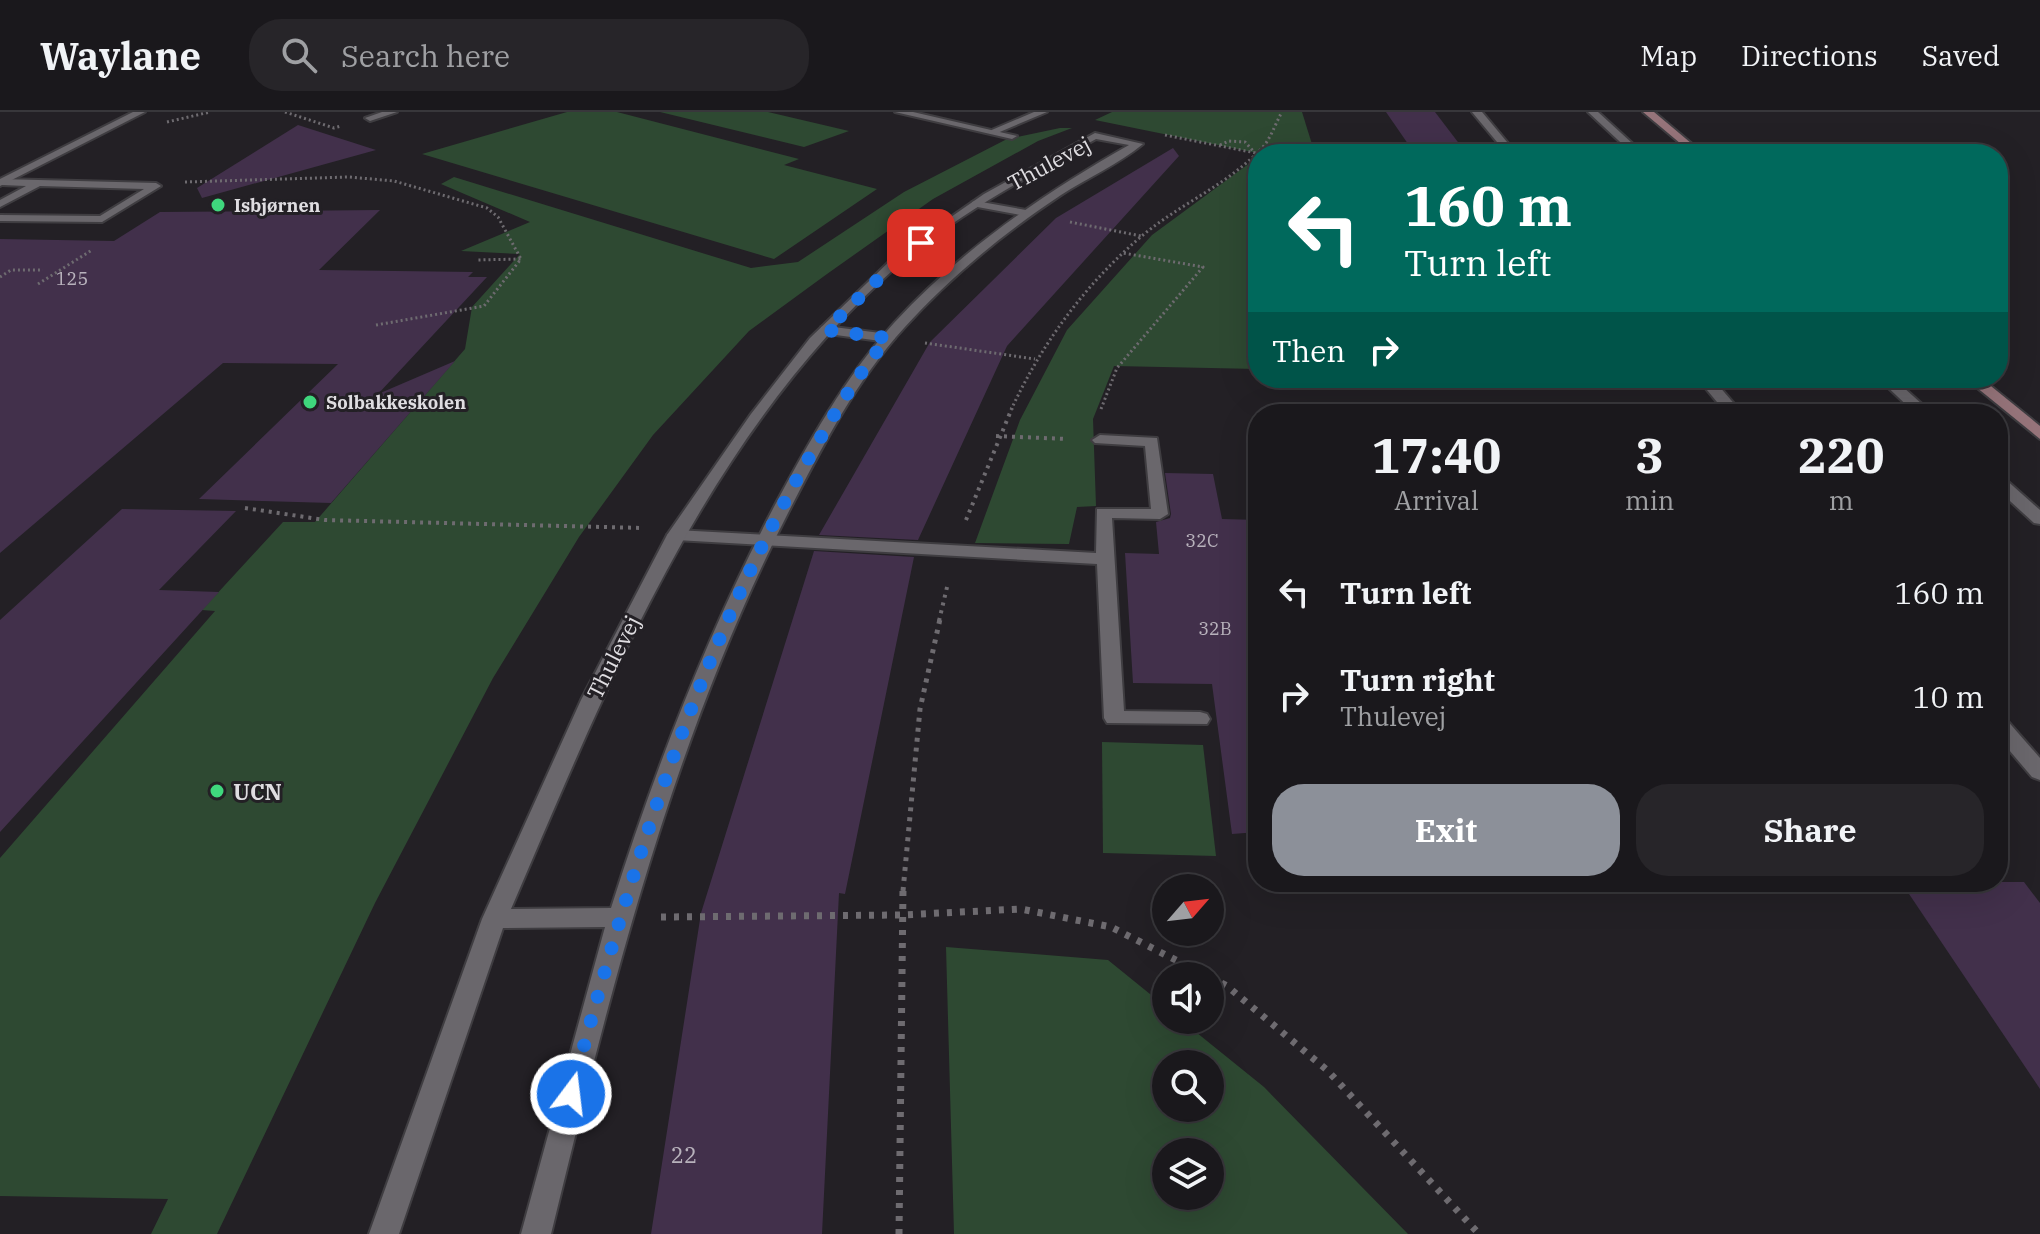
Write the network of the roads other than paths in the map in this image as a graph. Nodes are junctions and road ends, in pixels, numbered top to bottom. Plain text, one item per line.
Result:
1 (140, 112) edge
2 (392, 112) edge
3 (900, 112) edge
4 (1042, 112) edge
5 (1477, 112) edge
6 (1593, 112) edge
7 (1648, 112) edge
8 (370, 118) road end
9 (992, 132) junction
10 (1012, 136) dead end
11 (1504, 144) edge
12 (1628, 144) edge
13 (1687, 144) edge
14 (1, 183) edge
15 (40, 183) junction
16 (0, 204) edge
17 (976, 204) junction
18 (1026, 213) junction
19 (0, 218) edge
20 (826, 330) junction
21 (888, 338) junction
22 (1713, 388) edge
23 (1896, 388) edge
24 (1984, 388) edge
25 (1726, 404) edge
26 (1914, 404) edge
27 (2004, 404) edge
28 (2008, 408) edge
29 (2040, 434) edge
30 (1100, 440) road end
31 (2008, 490) edge
32 (2040, 519) edge
33 (676, 535) junction
34 (763, 541) junction
35 (1105, 559) junction
36 (1200, 719) dead end
37 (2008, 735) edge
38 (2040, 772) edge
39 (620, 917) junction
40 (494, 919) junction
41 (384, 1234) edge
42 (536, 1234) edge

1 - 14 street
2 - 8 street
3 - 9 street
4 - 9 street
5 - 11 street
6 - 12 street
7 - 13 main road
9 - 10 street
14 - 15 street
15 - 16 street
15 - 19 street
17 - 18 street
17 - 18 street, Thulevej
17 - 20 street, Thulevej
18 - 21 street, Thulevej
20 - 21 street
20 - 33 street, Thulevej
21 - 34 street, Thulevej
22 - 25 street
23 - 26 street
24 - 27 main road
28 - 29 main road
30 - 35 street
31 - 32 street
33 - 34 street
33 - 40 street, Thulevej
34 - 35 street
34 - 39 street, Thulevej
35 - 36 street
37 - 38 street
39 - 40 street
39 - 42 street, Thulevej
40 - 41 street, Thulevej

